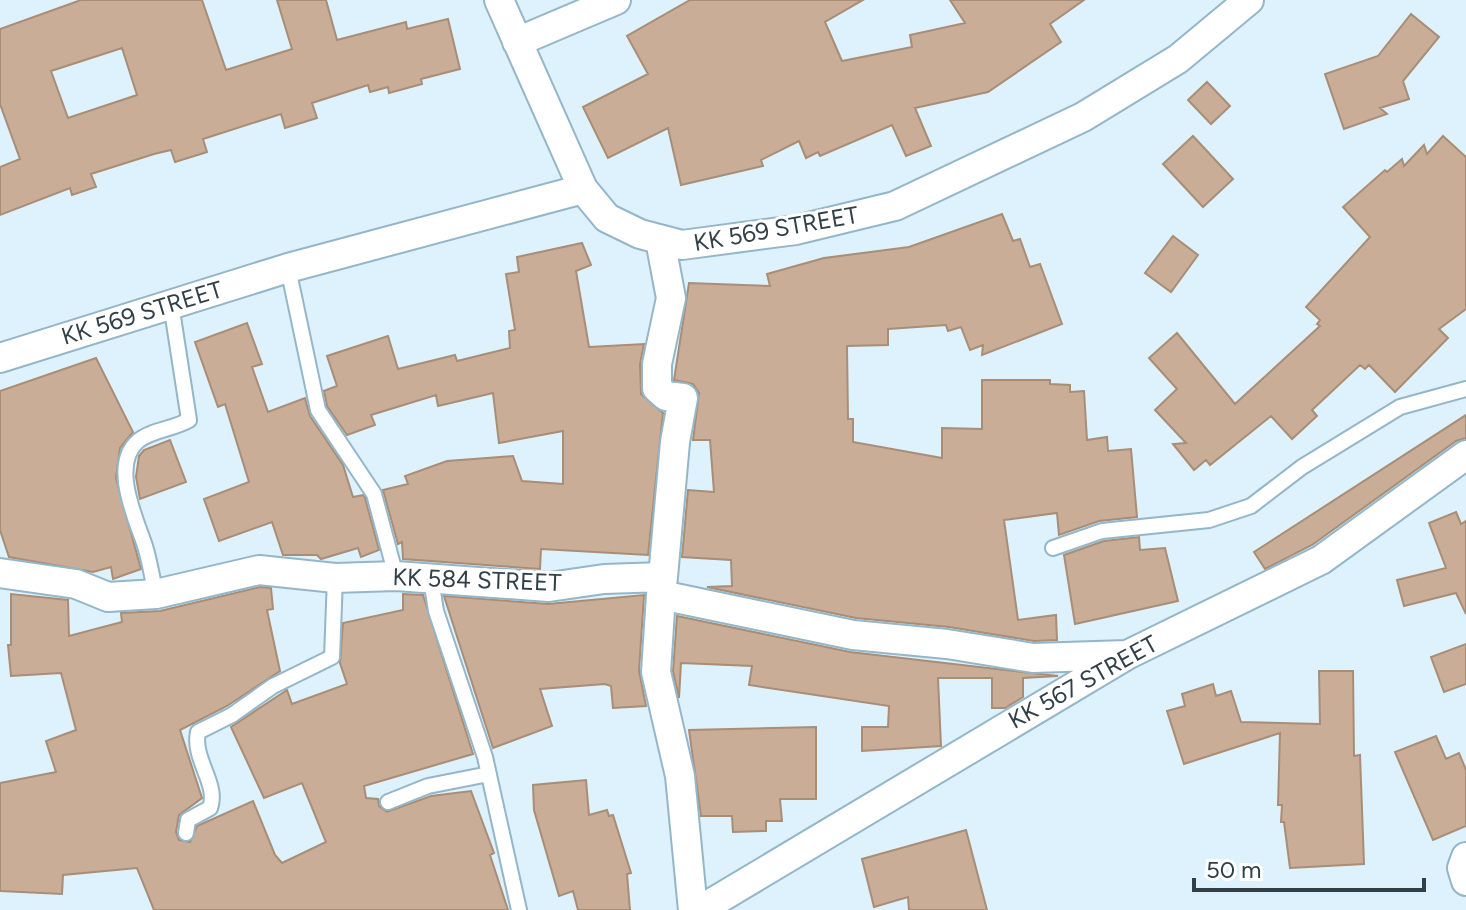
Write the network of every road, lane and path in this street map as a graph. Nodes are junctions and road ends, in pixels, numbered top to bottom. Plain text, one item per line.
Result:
1 (499, 0) edge
2 (616, 0) edge
3 (1249, 0) edge
4 (517, 42) junction
5 (583, 189) junction
6 (660, 240) junction
7 (288, 268) junction
8 (171, 304) junction
9 (0, 358) edge
10 (1466, 389) edge
11 (1466, 455) edge
12 (1053, 548) dead end
13 (0, 573) edge
14 (396, 576) junction
15 (335, 578) junction
16 (431, 579) junction
17 (662, 586) junction
18 (156, 594) junction
19 (1127, 655) junction
20 (489, 774) junction
21 (388, 802) dead end
22 (186, 833) dead end
23 (1466, 857) edge
24 (1466, 881) edge
25 (519, 910) edge
26 (693, 910) edge
27 (700, 910) edge

1 - 4 street
2 - 4 street
3 - 6 street, KK 569 STREET
4 - 5 street
5 - 6 street, KK 569 STREET
5 - 7 street, KK 569 STREET
6 - 17 street
7 - 8 street, KK 569 STREET
7 - 14 lane
8 - 9 street, KK 569 STREET
8 - 18 lane
10 - 12 lane
11 - 19 street, KK 567 STREET
13 - 18 street, KK 584 STREET
14 - 15 street, KK 584 STREET
14 - 16 street, KK 584 STREET
15 - 18 street, KK 584 STREET
15 - 22 lane
16 - 17 street, KK 584 STREET
16 - 20 lane
17 - 19 street, KK 584 STREET
17 - 26 street
19 - 27 street, KK 567 STREET
20 - 21 lane
20 - 25 lane
23 - 24 street

